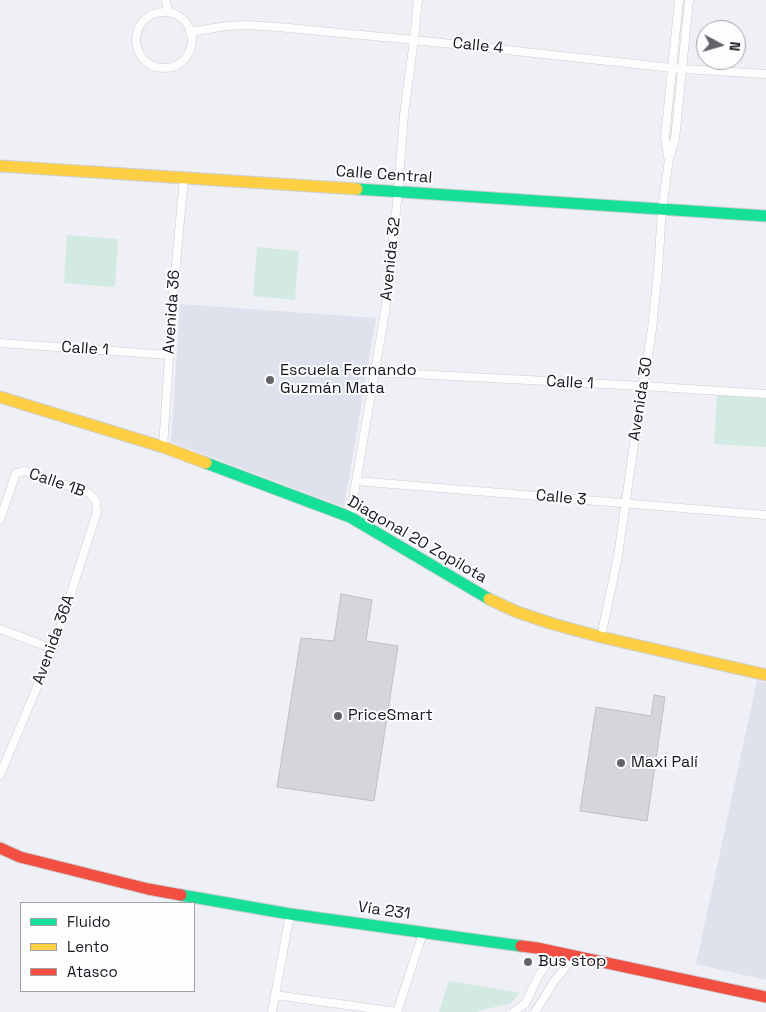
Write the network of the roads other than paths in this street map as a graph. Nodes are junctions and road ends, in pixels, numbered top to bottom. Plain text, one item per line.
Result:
1 (166, 0) edge
2 (418, 0) edge
3 (679, 0) edge
4 (689, 0) edge
5 (168, 12) junction
6 (190, 32) junction
7 (414, 40) junction
8 (672, 67) junction
9 (682, 68) junction
10 (766, 74) edge
11 (669, 159) junction
12 (0, 166) edge
13 (184, 178) junction
14 (398, 193) junction
15 (662, 209) junction
16 (766, 216) edge
17 (0, 343) edge
18 (169, 355) junction
19 (375, 372) junction
20 (643, 386) junction
21 (766, 394) edge
22 (0, 397) edge
23 (163, 447) junction
24 (356, 481) junction
25 (96, 501) joint
26 (625, 504) junction
27 (766, 515) edge
28 (350, 517) junction
29 (0, 520) edge
30 (0, 628) edge
31 (601, 637) junction
32 (53, 650) junction
33 (766, 676) edge
34 (0, 775) edge
35 (0, 848) edge
36 (290, 914) junction
37 (423, 933) junction
38 (556, 951) junction
39 (575, 956) junction
40 (275, 995) junction
41 (766, 997) edge
42 (519, 1011) edge
43 (272, 1012) edge
44 (397, 1012) edge
45 (535, 1012) edge

1 - 5 street
2 - 7 street, Avenida 32
3 - 4 street
3 - 8 street, Avenida 30
4 - 9 street, Avenida 30
5 - 6 street
5 - 6 street
6 - 7 street, Calle 4
7 - 8 street, Calle 4
7 - 14 street, Avenida 32
8 - 9 street, Calle 4
8 - 11 street, Avenida 30
9 - 10 street, Calle 4
9 - 11 street, Avenida 30
11 - 15 street, Avenida 30
12 - 13 street, Calle Central
13 - 14 street, Calle Central
13 - 18 street, Avenida 36
14 - 15 street, Calle Central
14 - 19 street, Avenida 32
15 - 16 street, Calle Central
15 - 20 street, Avenida 30
17 - 18 street, Calle 1
18 - 23 street, Avenida 36
19 - 20 street, Calle 1
19 - 24 street, Avenida 32
20 - 21 street, Calle 1
20 - 26 street, Avenida 30
22 - 23 street, Diagonal 20 Zopilota
23 - 28 street, Diagonal 20 Zopilota
24 - 26 street, Calle 3
24 - 28 street, Avenida 32
25 - 29 street, Calle 1B
25 - 32 street, Avenida 36A
26 - 27 street, Calle 3
26 - 31 street, Avenida 30
28 - 31 street, Diagonal 20 Zopilota
30 - 32 street
31 - 33 street, Diagonal 20 Zopilota
32 - 34 street, Avenida 36A
35 - 36 street, Vía 231
36 - 37 street, Vía 231
36 - 40 street
37 - 38 street, Vía 231
37 - 44 street
38 - 39 street, Vía 231
38 - 42 street
39 - 41 street, Vía 231
39 - 45 street
40 - 43 street
40 - 44 street

